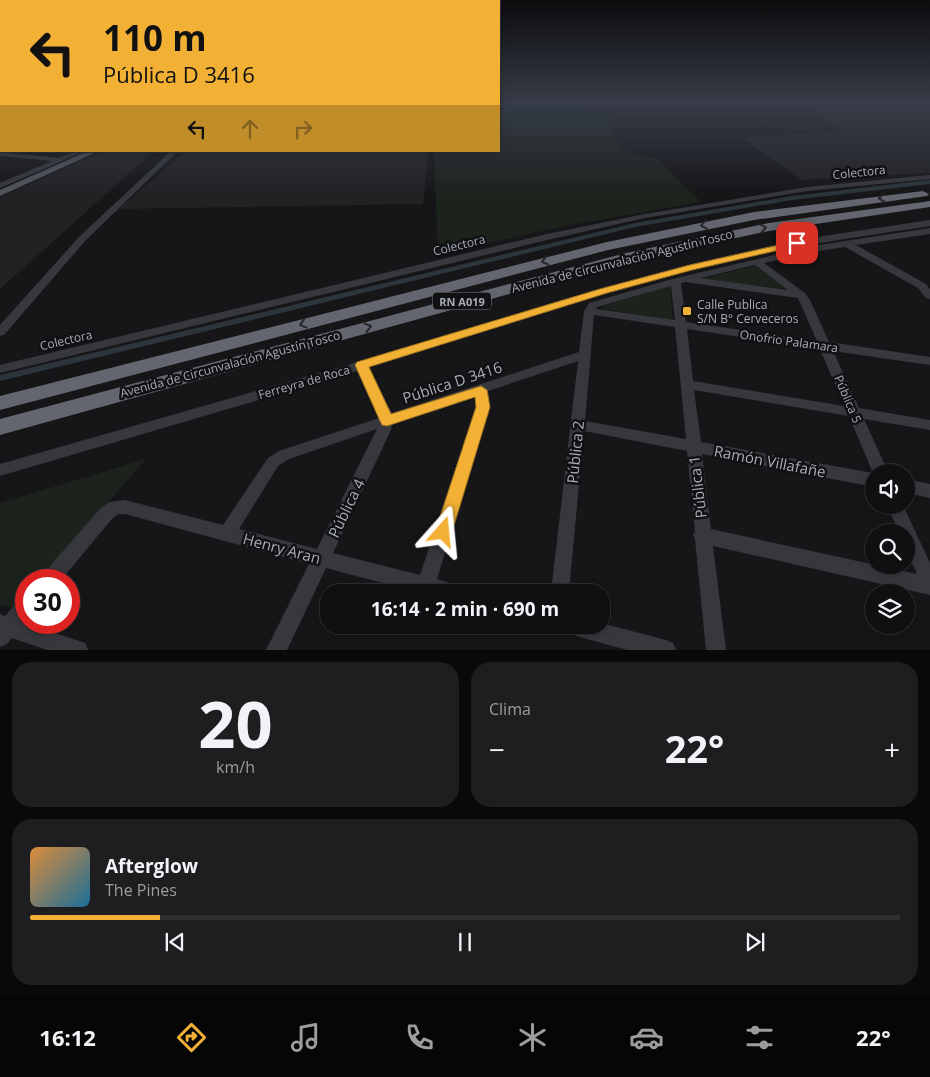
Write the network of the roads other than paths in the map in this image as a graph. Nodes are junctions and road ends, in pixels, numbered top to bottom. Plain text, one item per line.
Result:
1 (23, 152) edge
2 (80, 152) edge
3 (87, 152) edge
4 (92, 152) edge
5 (174, 152) edge
6 (0, 154) edge
7 (14, 156) junction
8 (0, 161) edge
9 (66, 161) junction
10 (930, 177) edge
11 (0, 186) edge
12 (0, 192) edge
13 (930, 193) edge
14 (930, 204) edge
15 (930, 223) edge
16 (930, 231) edge
17 (847, 244) junction
18 (756, 262) junction
19 (679, 280) junction
20 (801, 295) junction
21 (930, 296) edge
22 (589, 311) junction
23 (680, 325) junction
24 (0, 332) edge
25 (825, 346) junction
26 (585, 354) junction
27 (930, 354) edge
28 (912, 358) junction
29 (930, 360) edge
30 (361, 365) junction
31 (0, 369) edge
32 (199, 373) junction
33 (686, 384) junction
34 (481, 390) junction
35 (0, 401) edge
36 (853, 412) junction
37 (387, 421) junction
38 (578, 425) junction
39 (930, 425) edge
40 (0, 427) edge
41 (0, 435) edge
42 (692, 446) junction
43 (876, 464) edge
44 (0, 470) edge
45 (865, 478) edge
46 (915, 488) edge
47 (930, 491) edge
48 (899, 514) edge
49 (227, 533) junction
50 (702, 535) junction
51 (321, 558) junction
52 (58, 569) edge
53 (418, 584) edge
54 (427, 584) edge
55 (561, 584) edge
56 (930, 585) edge
57 (15, 618) edge
58 (3, 629) edge
59 (606, 634) edge
60 (78, 650) edge
61 (276, 650) edge
62 (666, 650) edge
63 (716, 650) edge

1 - 7 street
2 - 9 street
3 - 9 main road
4 - 9 main road
5 - 24 street
6 - 7 street
7 - 8 street
7 - 9 street
9 - 11 street
9 - 12 main road
10 - 31 street, Colectora
13 -> 35 highway, Avenida de Circunvalación Agustín Tosco / RN A019
32 -> 14 highway, Avenida de Circunvalación Agustín Tosco / RN A019
15 - 30 street, Ferreyra de Roca
16 - 17 street
17 - 18 street
17 - 21 street
18 - 19 street
18 - 20 street, Pública 5
19 - 20 street
19 - 22 street
19 - 23 street, Pública 1
20 - 25 street, Pública 5
22 - 23 street, Onofrio Palamara
22 - 26 street, Pública 2
23 - 25 street, Onofrio Palamara
23 - 33 street, Pública 1
25 - 28 street, Onofrio Palamara
25 - 36 street, Pública 5
26 - 34 street, Pública D 3416
26 - 38 street, Pública 2
27 - 28 street
28 - 29 street, Onofrio Palamara
30 - 37 street
30 - 44 street, Ferreyra de Roca
32 - 40 highway, Avenida de Circunvalación Agustín Tosco / RN A019
32 - 41 highway
33 - 36 street
33 - 42 street, Pública 1
34 - 37 street, Pública D 3416
34 - 54 street
36 - 39 street
36 - 43 street, Pública 5
37 - 49 street, Pública D 3416
37 - 51 street, Pública 4
38 - 42 street, Ramón Villafañe
38 - 55 street, Pública 2
42 - 45 street, Ramón Villafañe
42 - 50 street, Pública 1
46 - 47 street
48 - 56 street
49 - 51 street, Henry Aran
49 - 52 street, Henry Aran
50 - 56 street
50 - 63 street, Pública 1
51 - 53 street, Henry Aran
51 - 61 street, Pública 4
57 - 58 street
58 - 60 street
59 - 62 street

